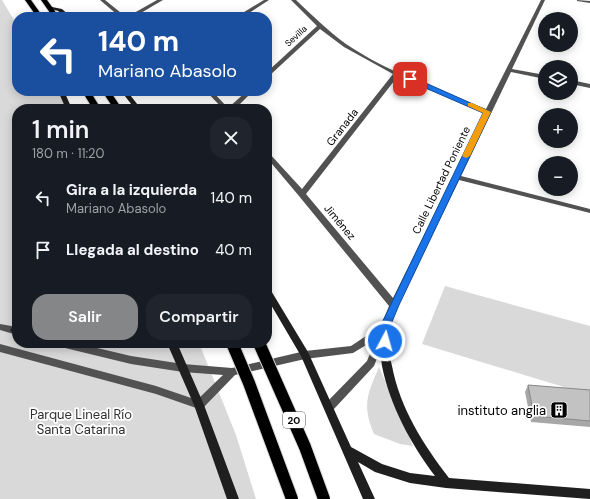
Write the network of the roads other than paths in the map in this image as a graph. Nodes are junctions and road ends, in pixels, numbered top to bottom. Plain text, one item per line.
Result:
1 (28, 0) edge
2 (44, 0) edge
3 (102, 0) edge
4 (161, 0) edge
5 (267, 0) edge
6 (293, 0) edge
7 (543, 0) edge
8 (579, 0) edge
9 (590, 2) edge
10 (49, 7) junction
11 (36, 12) edge
12 (52, 12) edge
13 (62, 12) edge
14 (117, 12) edge
15 (139, 12) edge
16 (247, 12) edge
17 (320, 26) junction
18 (272, 70) edge
19 (510, 70) junction
20 (397, 73) junction
21 (538, 76) edge
22 (578, 83) edge
23 (590, 86) edge
24 (128, 96) edge
25 (214, 96) edge
26 (245, 96) edge
27 (134, 104) edge
28 (221, 104) edge
29 (236, 104) edge
30 (487, 112) junction
31 (272, 160) edge
32 (456, 176) junction
33 (302, 194) junction
34 (590, 211) edge
35 (272, 299) edge
36 (394, 305) junction
37 (0, 327) edge
38 (384, 329) junction
39 (12, 330) edge
40 (0, 348) edge
41 (82, 348) edge
42 (174, 348) edge
43 (234, 348) edge
44 (261, 348) edge
45 (305, 355) junction
46 (183, 368) junction
47 (232, 372) junction
48 (199, 405) junction
49 (329, 407) junction
50 (348, 451) junction
51 (446, 483) junction
52 (590, 494) edge
53 (233, 499) edge
54 (292, 499) edge
55 (324, 499) edge
56 (369, 499) edge

1 - 11 main road
2 - 10 main road
3 - 14 street
4 - 15 street
5 - 16 street
6 - 17 street
7 - 19 street, Calle Libertad Poniente
8 - 9 street
10 - 12 main road
10 - 13 street
17 - 18 street, Sevilla
17 - 20 street
19 - 21 street
19 - 30 street, Calle Libertad Poniente
20 - 30 street
20 - 33 street, Granada
22 - 23 street
24 - 27 street
25 - 28 street
26 - 29 street
30 - 32 street, Calle Libertad Poniente
31 - 33 street, Jiménez
32 - 34 street
32 - 36 street, Calle Libertad Poniente
33 - 36 street, Jiménez
35 - 45 street
36 - 38 street, Calle Libertad Poniente
37 - 39 street
38 - 45 street
38 - 49 street, Calle Libertad Poniente
38 - 51 street
40 - 48 street
41 - 46 street
42 - 46 street
43 - 54 main road, 20, bridge
44 - 55 main road, 20, bridge
45 - 47 street
45 - 49 street
46 - 47 street
46 - 48 street
47 - 48 street
48 - 53 street
49 - 50 street
50 - 51 street
50 - 56 street
51 - 52 street

